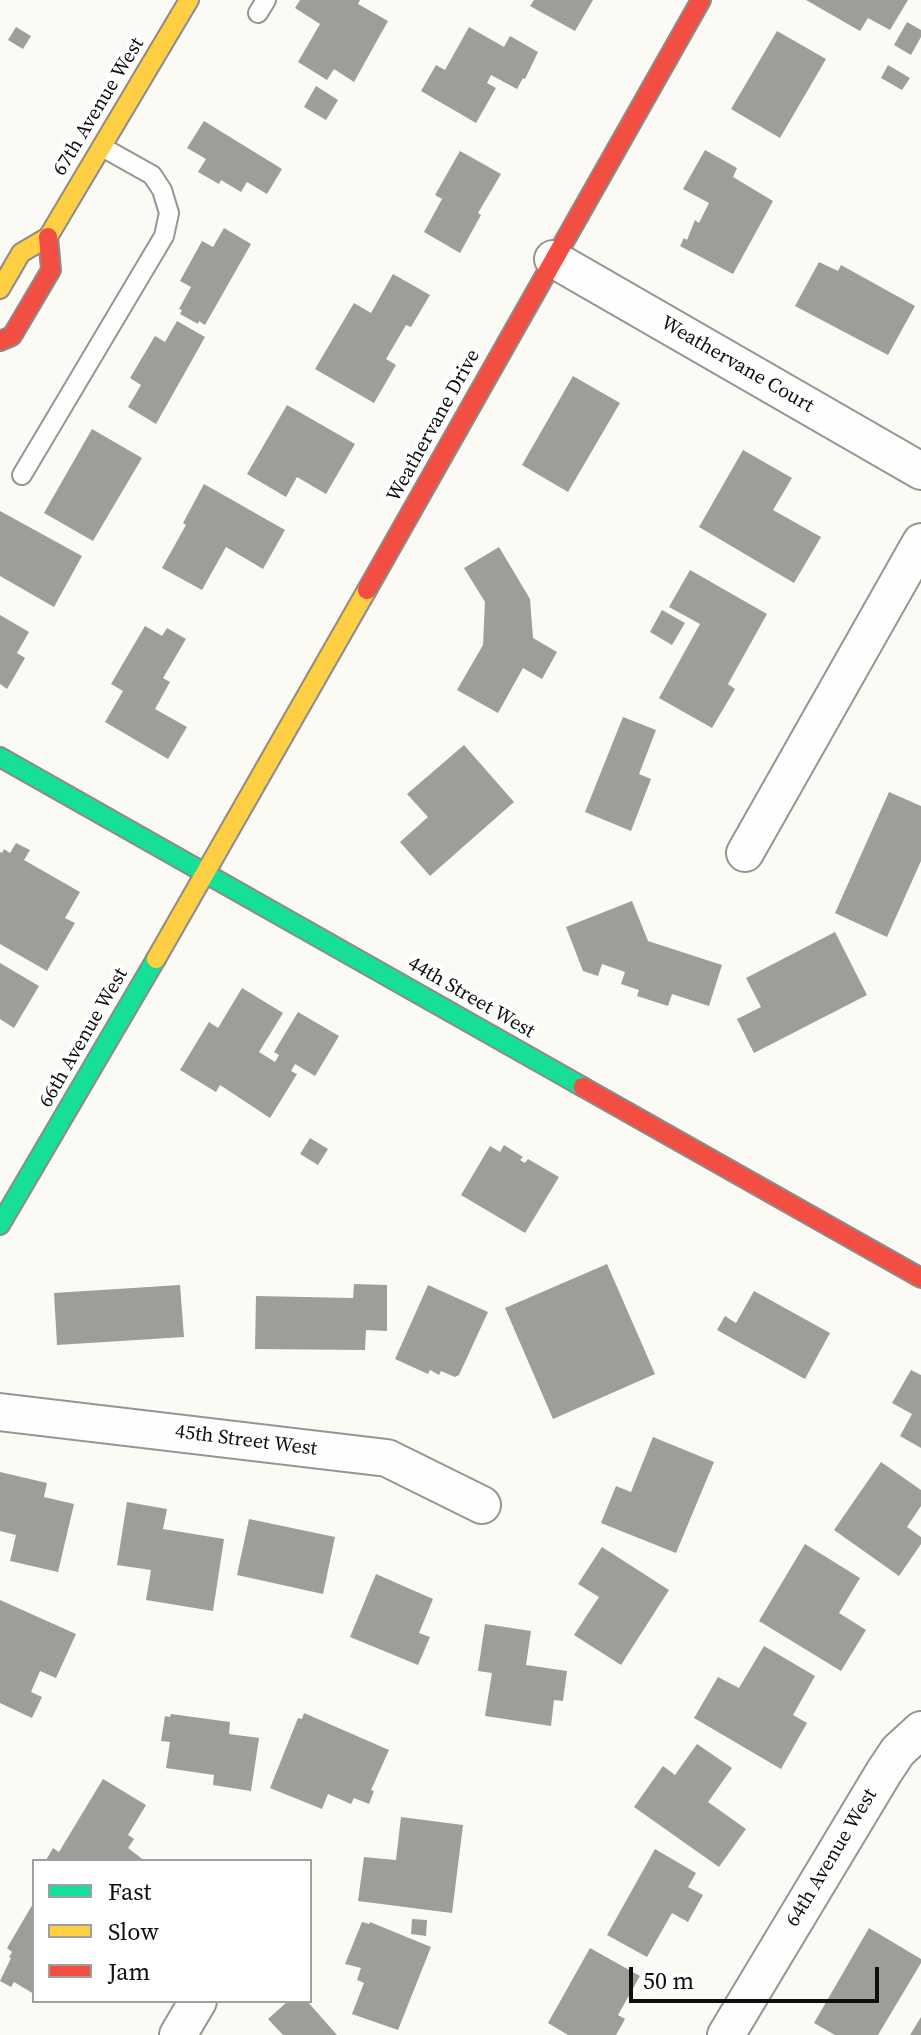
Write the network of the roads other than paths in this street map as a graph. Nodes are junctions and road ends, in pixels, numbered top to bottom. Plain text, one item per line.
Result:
1 (189, 0) edge
2 (701, 0) edge
3 (102, 147) junction
4 (48, 237) junction
5 (553, 259) junction
6 (0, 289) edge
7 (0, 341) edge
8 (921, 471) edge
9 (22, 475) dead end
10 (921, 542) edge
11 (0, 757) edge
12 (745, 853) dead end
13 (206, 874) junction
14 (0, 1225) edge
15 (921, 1278) edge
16 (0, 1412) edge
17 (482, 1505) dead end
18 (921, 1730) edge
19 (197, 2003) edge
20 (178, 2035) edge
21 (726, 2035) edge

1 - 3 street, 67th Avenue West
2 - 5 street, Weathervane Drive
3 - 4 street, 67th Avenue West
3 - 9 lane
4 - 6 street, 67th Avenue West
4 - 7 street
5 - 8 street, Weathervane Court
5 - 13 street, Weathervane Drive
10 - 12 street
11 - 13 street, 44th Street West
13 - 14 street, 66th Avenue West
13 - 15 street, 44th Street West
16 - 17 street, 45th Street West
18 - 21 street, 64th Avenue West
19 - 20 street

